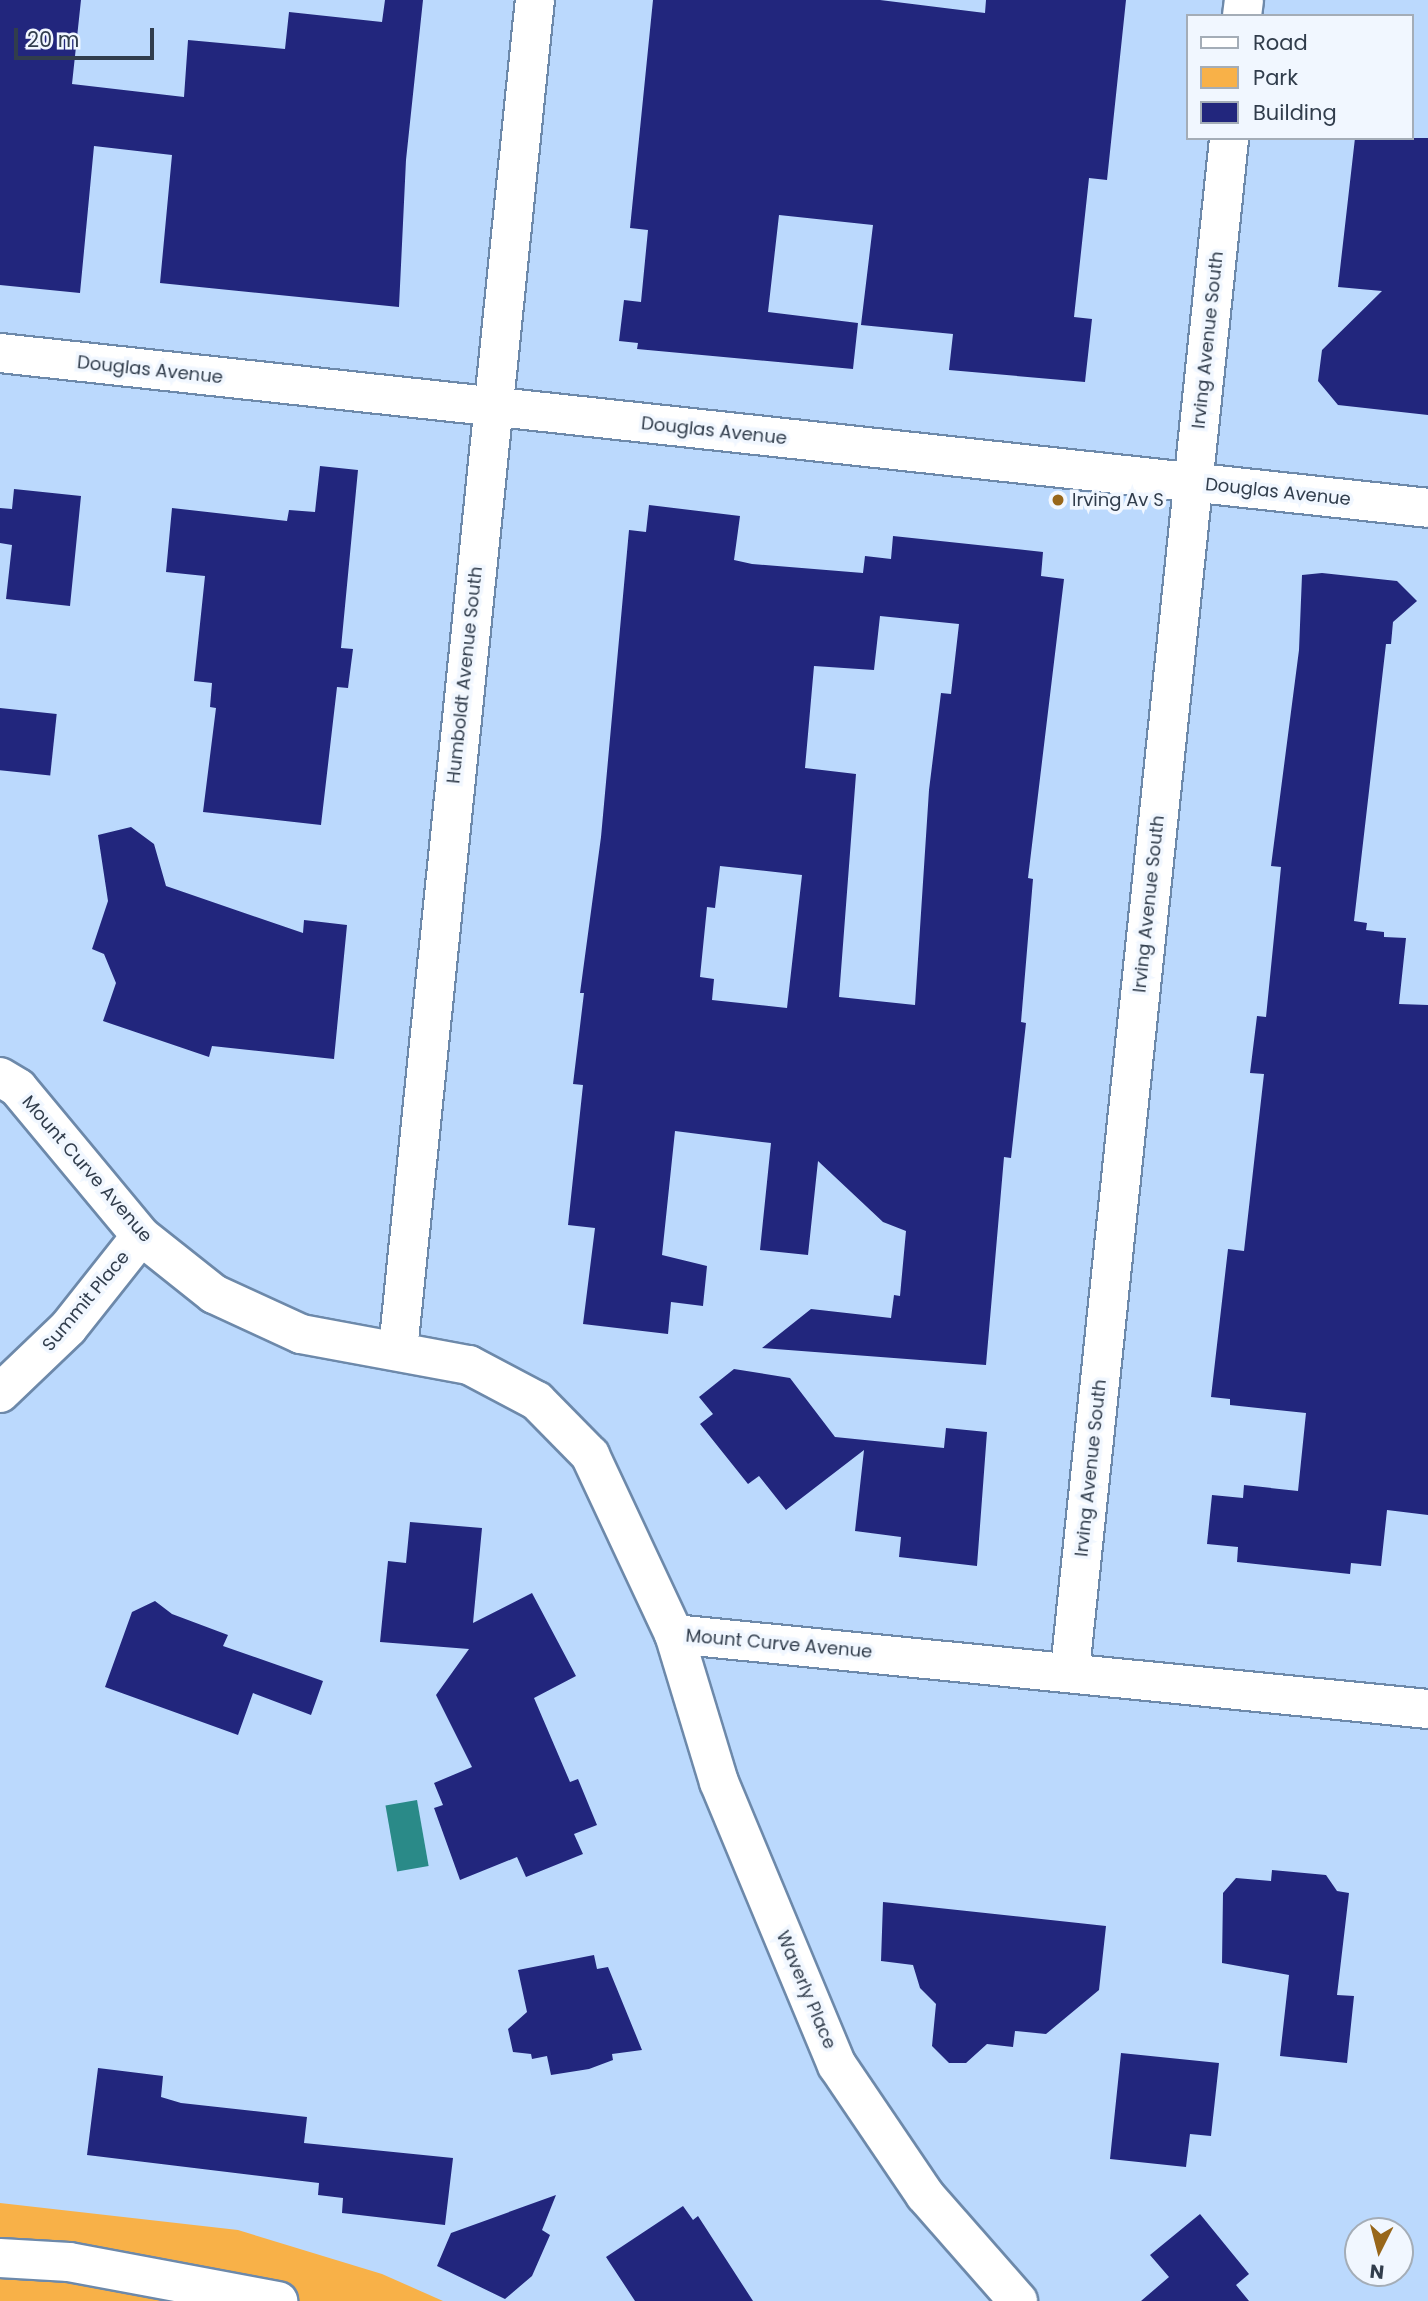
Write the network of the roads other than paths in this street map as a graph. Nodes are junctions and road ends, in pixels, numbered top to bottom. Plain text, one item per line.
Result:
1 (535, 0) edge
2 (1229, 140) edge
3 (0, 354) edge
4 (492, 407) junction
5 (1193, 483) junction
6 (1428, 508) edge
7 (0, 1077) edge
8 (141, 1236) junction
9 (398, 1350) junction
10 (0, 1392) edge
11 (674, 1634) junction
12 (1070, 1670) junction
13 (1428, 1709) edge
14 (0, 2258) edge
15 (278, 2301) edge
16 (1018, 2301) edge

1 - 4 street, Humboldt Avenue South
2 - 5 street, Irving Avenue South
3 - 4 street, Douglas Avenue
4 - 5 street, Douglas Avenue
4 - 9 street, Humboldt Avenue South
5 - 6 street, Douglas Avenue
5 - 12 street, Irving Avenue South
7 - 8 street, Mount Curve Avenue
8 - 9 street, Mount Curve Avenue
8 - 10 street, Summit Place
9 - 11 street, Mount Curve Avenue
11 - 12 street, Mount Curve Avenue
11 - 16 street, Waverly Place
12 - 13 street, Mount Curve Avenue
14 - 15 street

